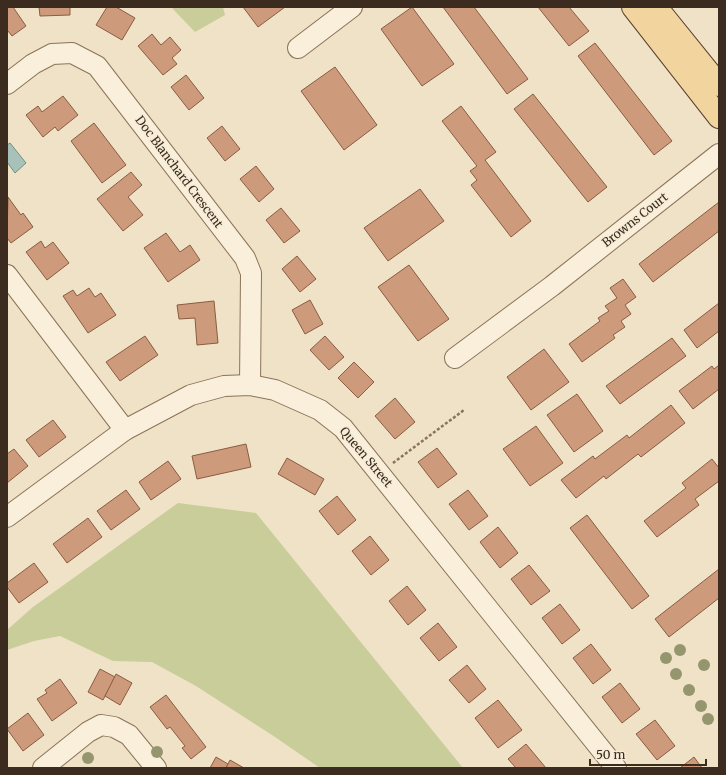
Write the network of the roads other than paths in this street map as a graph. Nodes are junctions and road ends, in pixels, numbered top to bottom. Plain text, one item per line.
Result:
1 (352, 7) edge
2 (633, 7) edge
3 (656, 7) edge
4 (298, 48) dead end
5 (7, 84) edge
6 (719, 86) edge
7 (719, 117) edge
8 (719, 154) edge
9 (7, 275) edge
10 (455, 358) dead end
11 (250, 385) junction
12 (125, 430) junction
13 (7, 517) edge
14 (43, 768) edge
15 (156, 768) edge
16 (616, 768) edge

1 - 4 street
2 - 7 main road
3 - 6 main road
5 - 11 street, Doc Blanchard Crescent
8 - 10 street, Browns Court
9 - 12 street
11 - 12 street, Queen Street
11 - 16 street, Queen Street
12 - 13 street, Queen Street
14 - 15 street

